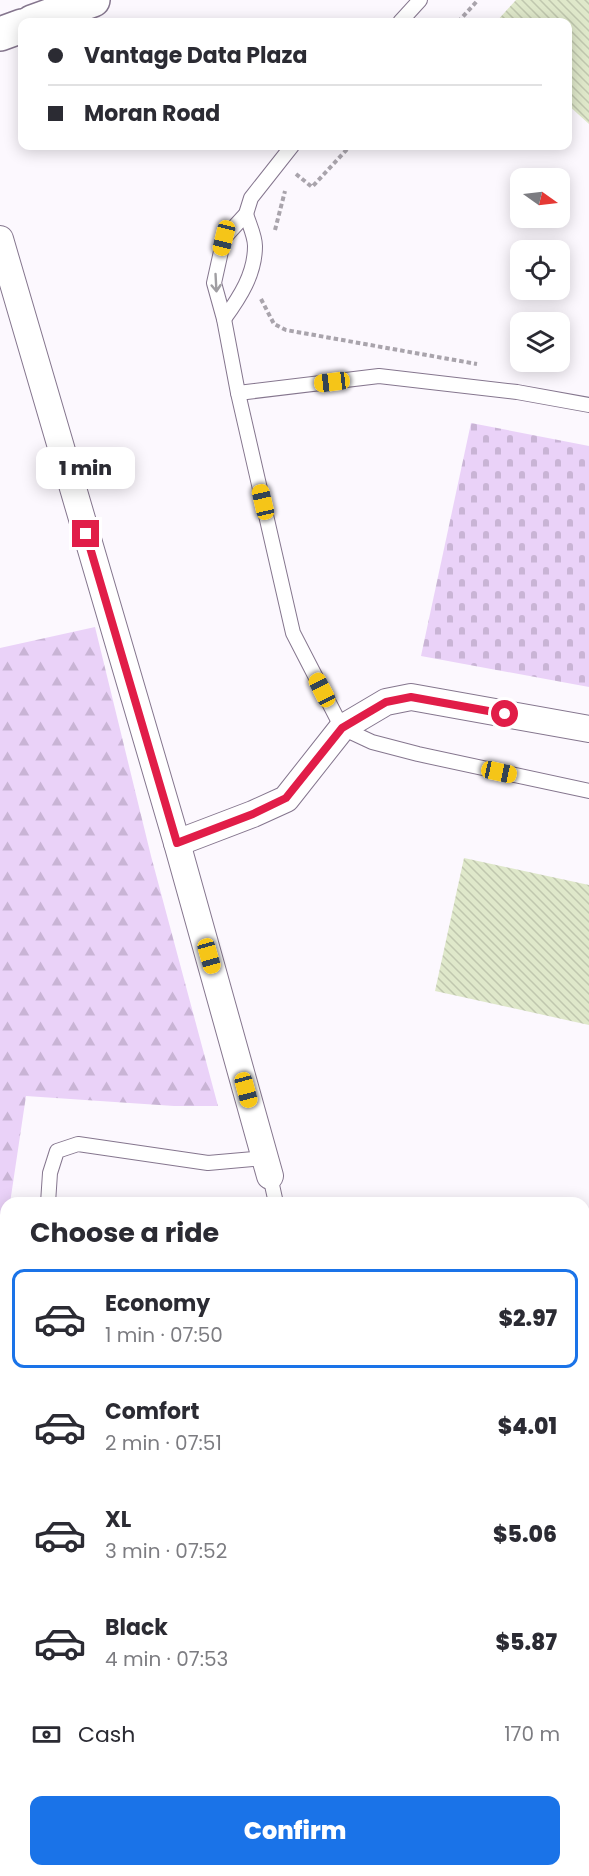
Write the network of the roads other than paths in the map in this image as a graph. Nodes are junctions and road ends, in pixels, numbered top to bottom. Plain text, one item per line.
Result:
1 (93, 0) edge
2 (420, 0) edge
3 (43, 18) edge
4 (404, 18) edge
5 (18, 27) edge
6 (0, 34) edge
7 (289, 150) edge
8 (246, 214) junction
9 (0, 239) edge
10 (224, 319) junction
11 (238, 393) junction
12 (589, 405) edge
13 (342, 728) junction
14 (589, 729) edge
15 (589, 791) edge
16 (177, 843) junction
17 (267, 1167) junction
18 (48, 1197) edge
19 (274, 1197) edge

1 - 3 main road
2 - 4 lane
5 - 6 main road
7 - 8 lane
8 - 10 lane
8 -> 10 lane
9 - 16 street
10 - 11 lane
11 - 12 lane
11 - 13 lane
13 - 14 street
13 - 15 lane
13 - 16 street
16 - 17 street
17 - 18 lane
17 - 19 lane

